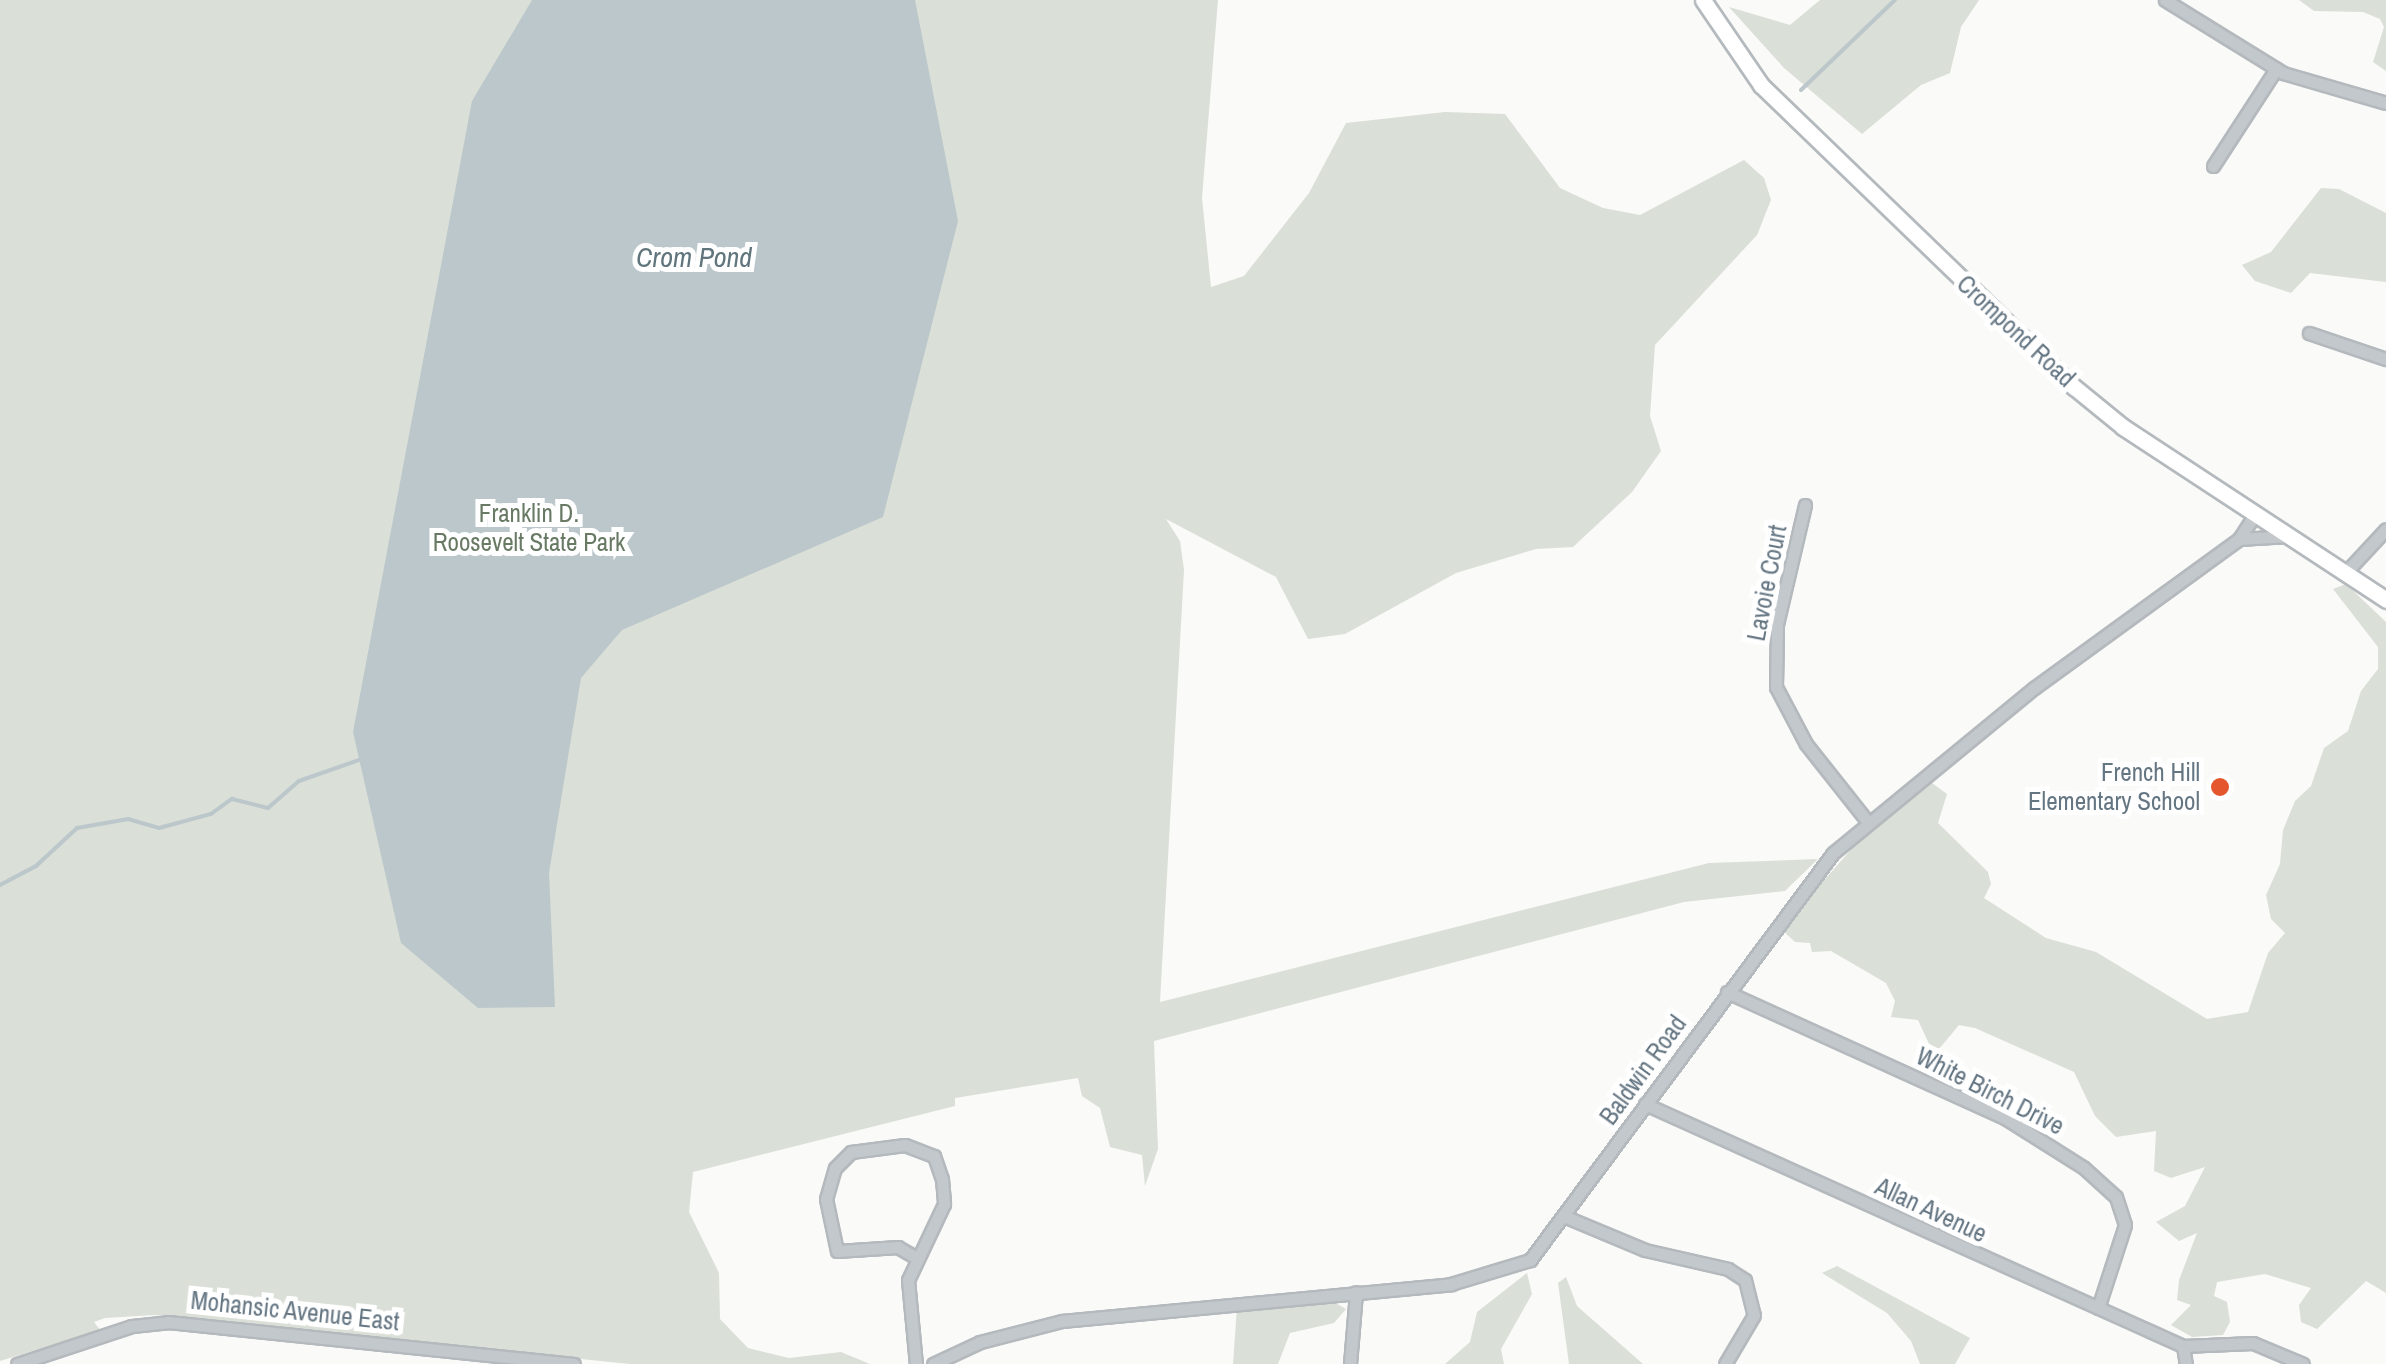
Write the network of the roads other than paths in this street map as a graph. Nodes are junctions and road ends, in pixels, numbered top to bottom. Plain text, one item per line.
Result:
1 (1703, 0) edge
2 (2165, 0) edge
3 (2276, 69) junction
4 (2386, 104) edge
5 (2213, 166) dead end
6 (2310, 332) dead end
7 (2386, 359) edge
8 (1805, 505) dead end
9 (2256, 513) junction
10 (2386, 530) edge
11 (2290, 535) junction
12 (2239, 539) junction
13 (2347, 571) junction
14 (2386, 600) edge
15 (1866, 822) junction
16 (1727, 992) junction
17 (1645, 1104) junction
18 (1566, 1217) junction
19 (915, 1257) junction
20 (1356, 1292) junction
21 (2098, 1308) junction
22 (2184, 1346) junction
23 (16, 1364) edge
24 (574, 1364) edge
25 (916, 1364) edge
26 (933, 1364) edge
27 (1350, 1364) edge
28 (1725, 1364) edge
29 (2186, 1364) edge
30 (2303, 1364) edge

1 - 9 highway, Crompond Road
2 - 3 street
3 - 4 street
3 - 5 street
6 - 7 street
8 - 15 street, Lavoie Court
9 - 11 highway, Crompond Road
9 - 12 street, Baldwin Road
10 - 13 street
11 - 12 street
11 - 13 highway, Crompond Road
12 - 15 street, Baldwin Road
13 - 14 highway, Crompond Road
15 - 16 street, Baldwin Road
16 - 17 street, Baldwin Road
16 - 21 street, White Birch Drive
17 - 18 street, Baldwin Road
17 - 21 street, Allan Avenue
18 - 20 street, Baldwin Road
18 - 28 street
19 - 19 street
19 - 25 street
20 - 26 street, Baldwin Road
20 - 27 street
21 - 22 street, Allan Avenue
22 - 29 street
22 - 30 street
23 - 24 street, Mohansic Avenue East

